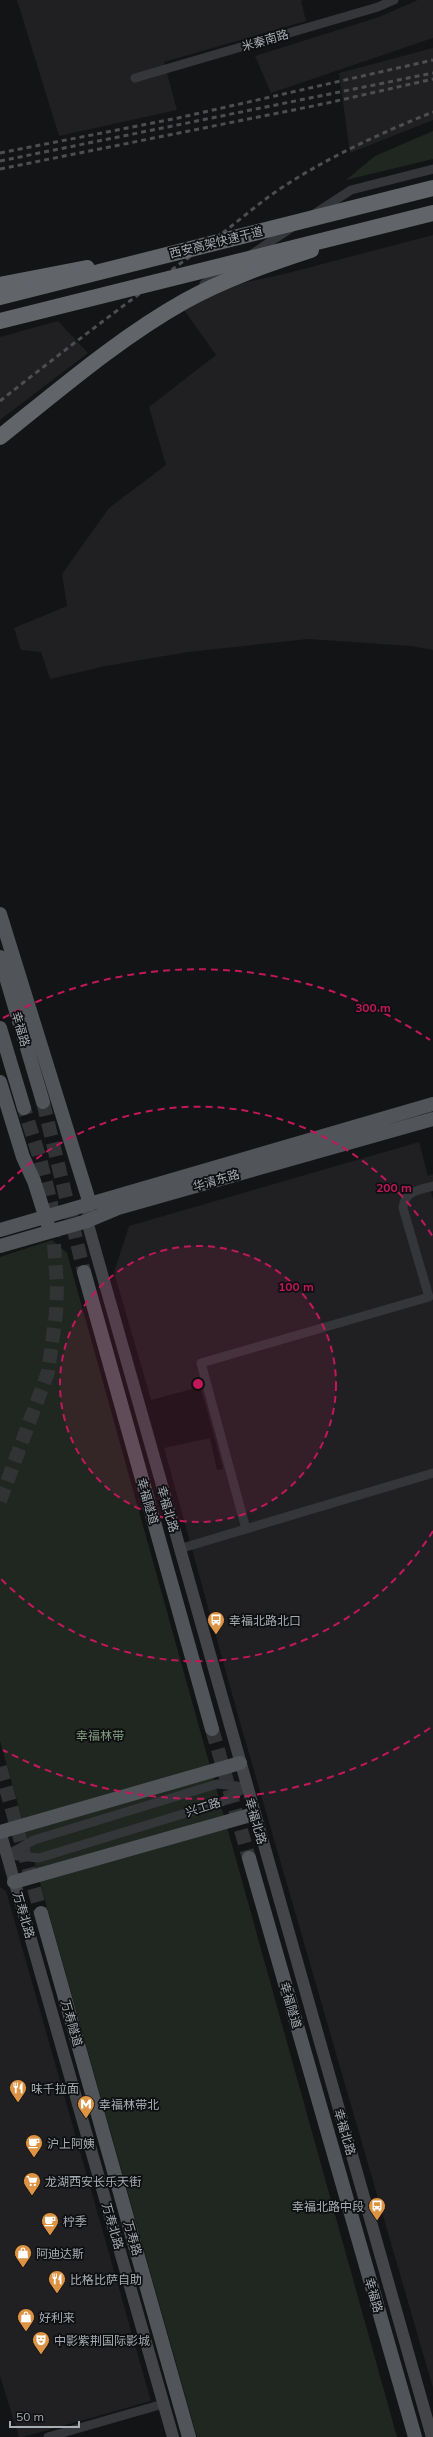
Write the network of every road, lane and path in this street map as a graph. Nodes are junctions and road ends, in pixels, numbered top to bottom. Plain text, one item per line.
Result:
1 (394, 0) edge
2 (135, 78) dead end
3 (433, 169) edge
4 (433, 188) edge
5 (433, 213) edge
6 (390, 224) junction
7 (180, 250) junction
8 (0, 285) edge
9 (198, 288) dead end
10 (0, 297) edge
11 (0, 321) edge
12 (28, 415) junction
13 (0, 437) edge
14 (0, 446) edge
15 (1, 916) edge
16 (0, 957) edge
17 (0, 1028) edge
18 (0, 1082) edge
19 (43, 1102) tunnel mouth
20 (433, 1104) edge
21 (24, 1108) tunnel mouth
22 (433, 1119) edge
23 (433, 1186) edge
24 (90, 1204) junction
25 (45, 1217) junction
26 (87, 1221) junction
27 (0, 1230) edge
28 (50, 1232) junction
29 (0, 1246) edge
30 (84, 1272) tunnel mouth
31 (433, 1473) edge
32 (246, 1528) junction
33 (179, 1549) junction
34 (212, 1729) tunnel mouth
35 (240, 1763) junction
36 (246, 1787) junction
37 (254, 1814) junction
38 (0, 1831) edge
39 (4, 1856) edge
40 (249, 1858) tunnel mouth
41 (14, 1882) junction
42 (41, 1913) tunnel mouth
43 (103, 2132) joint
44 (334, 2152) joint
45 (364, 2199) junction
46 (359, 2242) junction
47 (136, 2307) junction
48 (164, 2350) junction
49 (163, 2404) junction
50 (48, 2437) edge
51 (173, 2437) edge
52 (189, 2437) edge
53 (415, 2437) edge
54 (432, 2437) edge

1 - 2 street, 米秦南路
3 - 9 street
4 - 7 highway, 西安高架快速干道, bridge
5 - 6 highway, 西安高架快速干道, bridge
6 - 11 highway, 西安高架快速干道, bridge
6 - 12 highway, bridge
7 - 8 highway, bridge
7 - 10 highway, 西安高架快速干道, bridge
12 - 13 highway
12 - 14 highway
15 - 24 main road
16 - 19 main road, 幸福路
17 - 21 main road, 幸福路
18 - 25 main road
20 - 24 main road, 华清东路
22 - 26 main road, 华清东路
23 - 32 street
24 - 25 main road, 华清东路
24 - 26 main road, 幸福北路
25 - 27 main road, 华清东路
25 - 28 main road
26 - 28 main road, 华清东路
26 - 33 main road, 幸福北路
28 - 29 main road, 华清东路
30 - 34 main road, 幸福隧道
31 - 32 street
32 - 33 street
33 - 35 main road, 幸福北路
35 - 36 main road, 幸福北路
35 - 38 main road
36 - 37 main road, 幸福北路
36 - 39 street, 兴工路
36 - 39 street, 兴工路
37 - 41 main road
37 - 45 main road, 幸福北路
38 - 39 main road, 万寿北路
39 - 41 main road, 万寿北路
40 - 44 main road, 幸福隧道
41 - 47 main road, 万寿北路
42 - 43 main road, 万寿隧道
43 - 48 main road, 万寿路
44 - 46 main road, 幸福路
45 - 46 main road
45 - 54 main road, 幸福北路
46 - 53 main road, 幸福路
47 - 48 main road
47 - 49 main road, 万寿北路
48 - 52 main road, 万寿路
49 - 50 street
49 - 51 main road, 万寿北路

